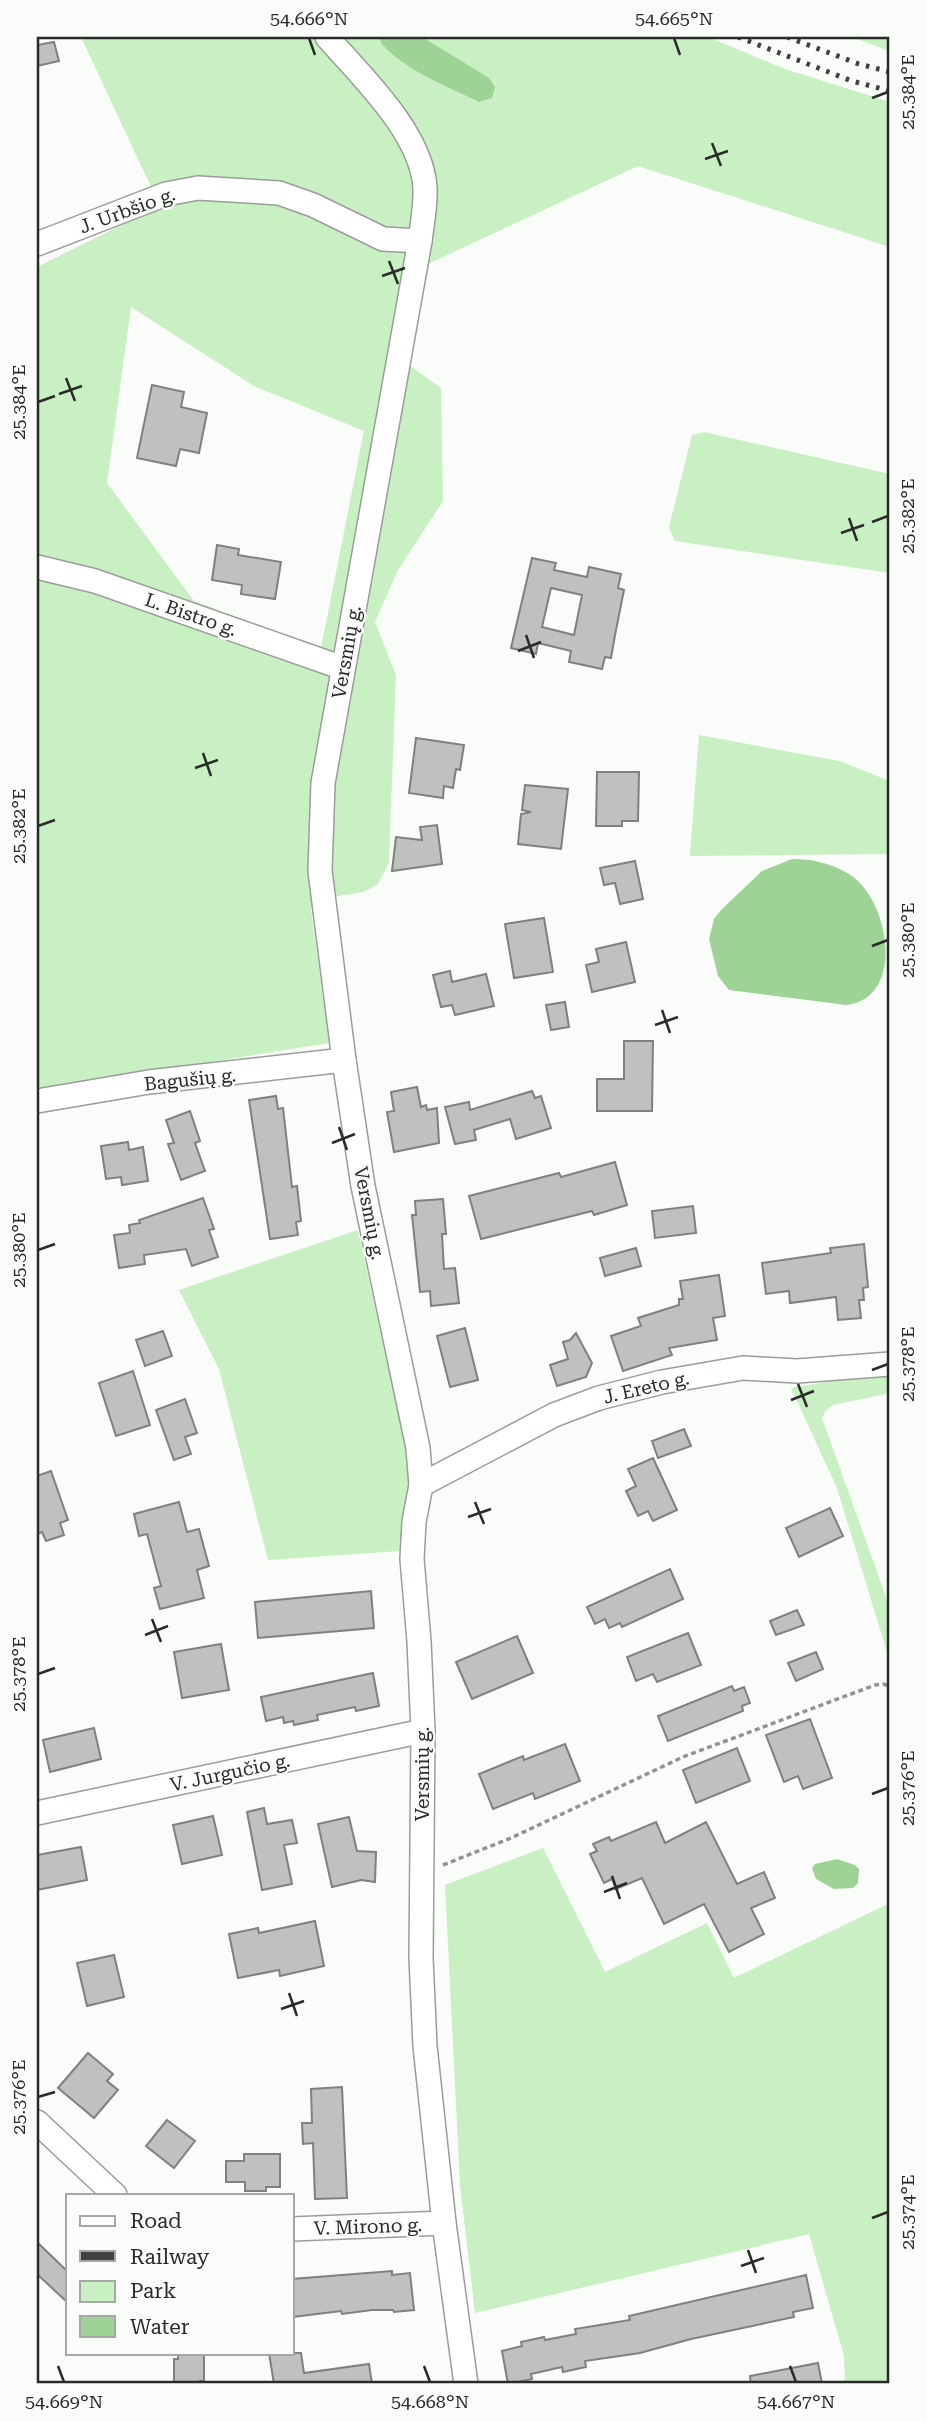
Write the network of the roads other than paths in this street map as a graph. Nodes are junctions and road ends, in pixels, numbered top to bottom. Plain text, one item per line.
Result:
1 (327, 37) edge
2 (420, 241) junction
3 (37, 244) edge
4 (37, 567) edge
5 (343, 667) junction
6 (344, 1060) junction
7 (37, 1101) edge
8 (890, 1364) edge
9 (422, 1485) junction
10 (423, 1731) junction
11 (37, 1813) edge
12 (37, 2122) edge
13 (114, 2194) edge
14 (444, 2223) junction
15 (294, 2230) edge
16 (466, 2384) edge

1 - 2 street, Versmių g.
2 - 3 street, J. Urbšio g.
2 - 5 street, Versmių g.
4 - 5 street, L. Bistro g.
5 - 6 street, Versmių g.
6 - 7 street, Bagušių g.
6 - 9 street, Versmių g.
8 - 9 street, J. Ereto g.
9 - 10 street, Versmių g.
10 - 11 street, V. Jurgučio g.
10 - 14 street, Versmių g.
12 - 13 street
14 - 15 street, V. Mirono g.
14 - 16 street, Versmių g.

